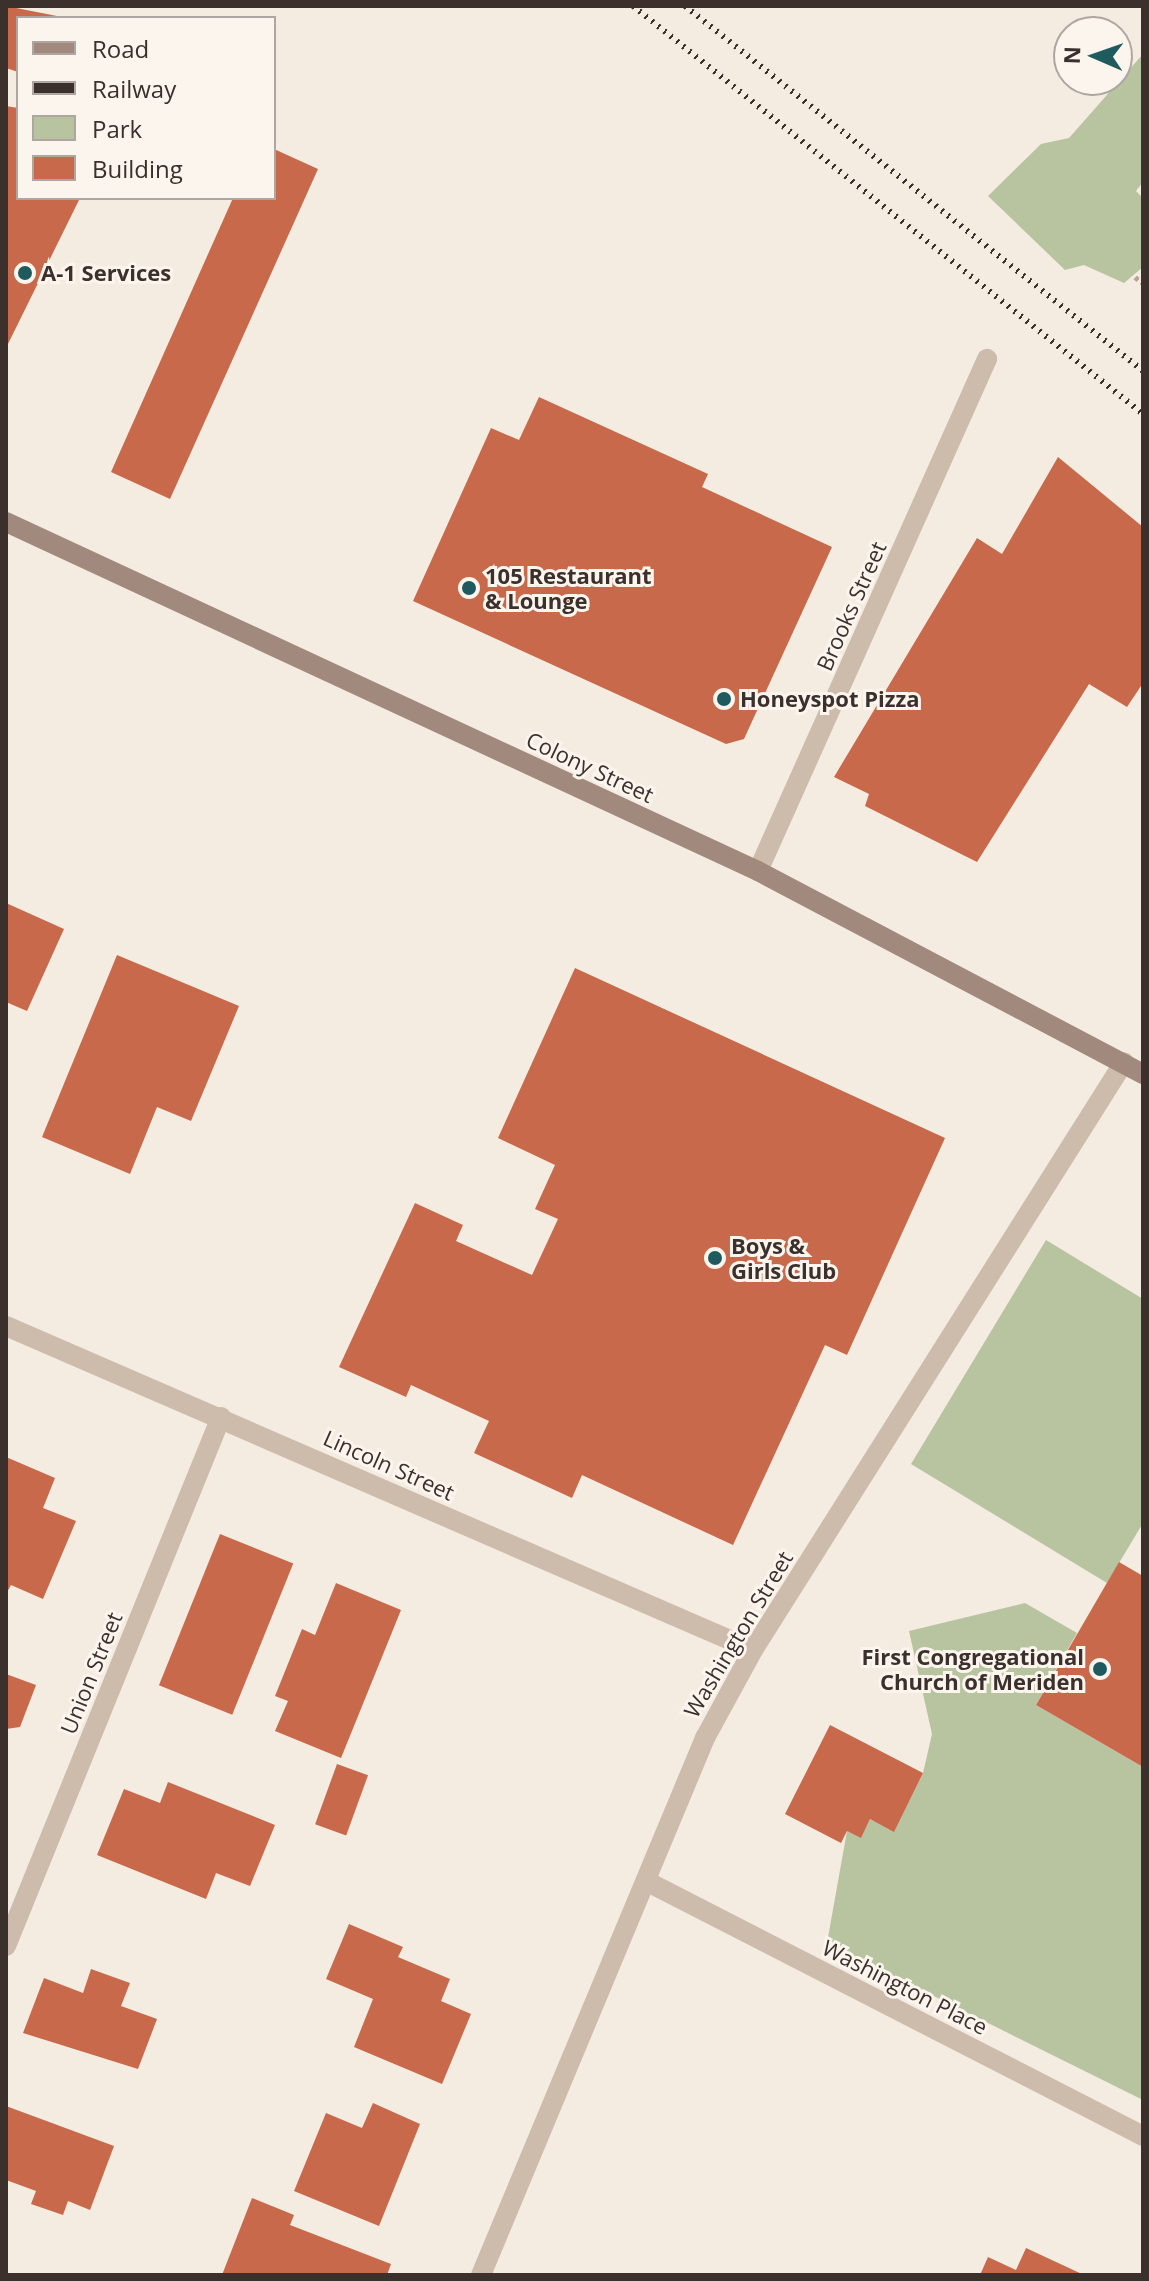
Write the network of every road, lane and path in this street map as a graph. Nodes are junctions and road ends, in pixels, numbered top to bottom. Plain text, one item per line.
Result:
1 (1135, 277) dead end
2 (1143, 283) edge
3 (987, 359) dead end
4 (6, 522) edge
5 (758, 871) junction
6 (1124, 1062) junction
7 (1143, 1074) edge
8 (6, 1326) edge
9 (221, 1417) junction
10 (753, 1650) junction
11 (646, 1881) junction
12 (6, 1946) edge
13 (1143, 2136) edge
14 (481, 2275) edge

1 - 2 path
3 - 5 street, Brooks Street
4 - 5 main road, Colony Street
5 - 6 main road, Colony Street
6 - 7 main road, Colony Street
6 - 10 street, Washington Street
8 - 9 street, Lincoln Street
9 - 10 street, Lincoln Street
9 - 12 street, Union Street
10 - 11 street, Washington Street
11 - 13 street, Washington Place
11 - 14 street, Washington Street

